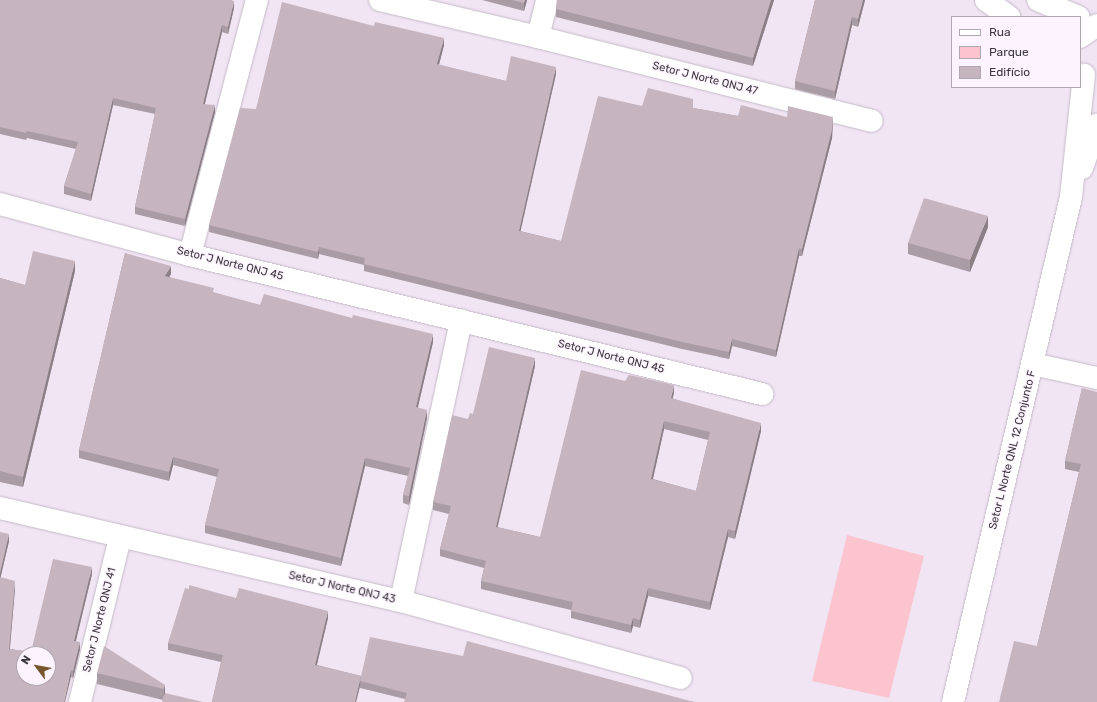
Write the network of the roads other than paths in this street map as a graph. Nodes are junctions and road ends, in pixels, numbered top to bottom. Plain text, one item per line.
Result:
1 (257, 0) edge
2 (380, 0) edge
3 (547, 0) edge
4 (986, 0) edge
5 (1038, 0) edge
6 (1008, 16) edge
7 (1078, 16) edge
8 (1081, 17) edge
9 (1097, 24) edge
10 (538, 36) junction
11 (1081, 36) edge
12 (1087, 76) edge
13 (872, 121) dead end
14 (1097, 125) edge
15 (1071, 197) junction
16 (0, 204) edge
17 (190, 255) junction
18 (460, 320) junction
19 (1033, 364) junction
20 (1097, 378) edge
21 (762, 394) dead end
22 (0, 508) edge
23 (120, 538) junction
24 (401, 601) junction
25 (681, 678) dead end
26 (80, 702) edge
27 (953, 702) edge

1 - 17 street
2 - 10 street, Setor J Norte QNJ 47
3 - 10 street
4 - 6 street
5 - 7 street
8 - 9 street
9 - 11 street
10 - 13 street, Setor J Norte QNJ 47
12 - 15 street
14 - 15 street
15 - 19 street, Setor L Norte QNL 12 Conjunto F
16 - 17 street, Setor J Norte QNJ 45
17 - 18 street, Setor J Norte QNJ 45
18 - 21 street, Setor J Norte QNJ 45
18 - 24 street
19 - 20 street
19 - 27 street, Setor L Norte QNL 12 Conjunto F
22 - 23 street, Setor J Norte QNJ 43
23 - 24 street, Setor J Norte QNJ 43
23 - 26 street, Setor J Norte QNJ 41
24 - 25 street, Setor J Norte QNJ 43

